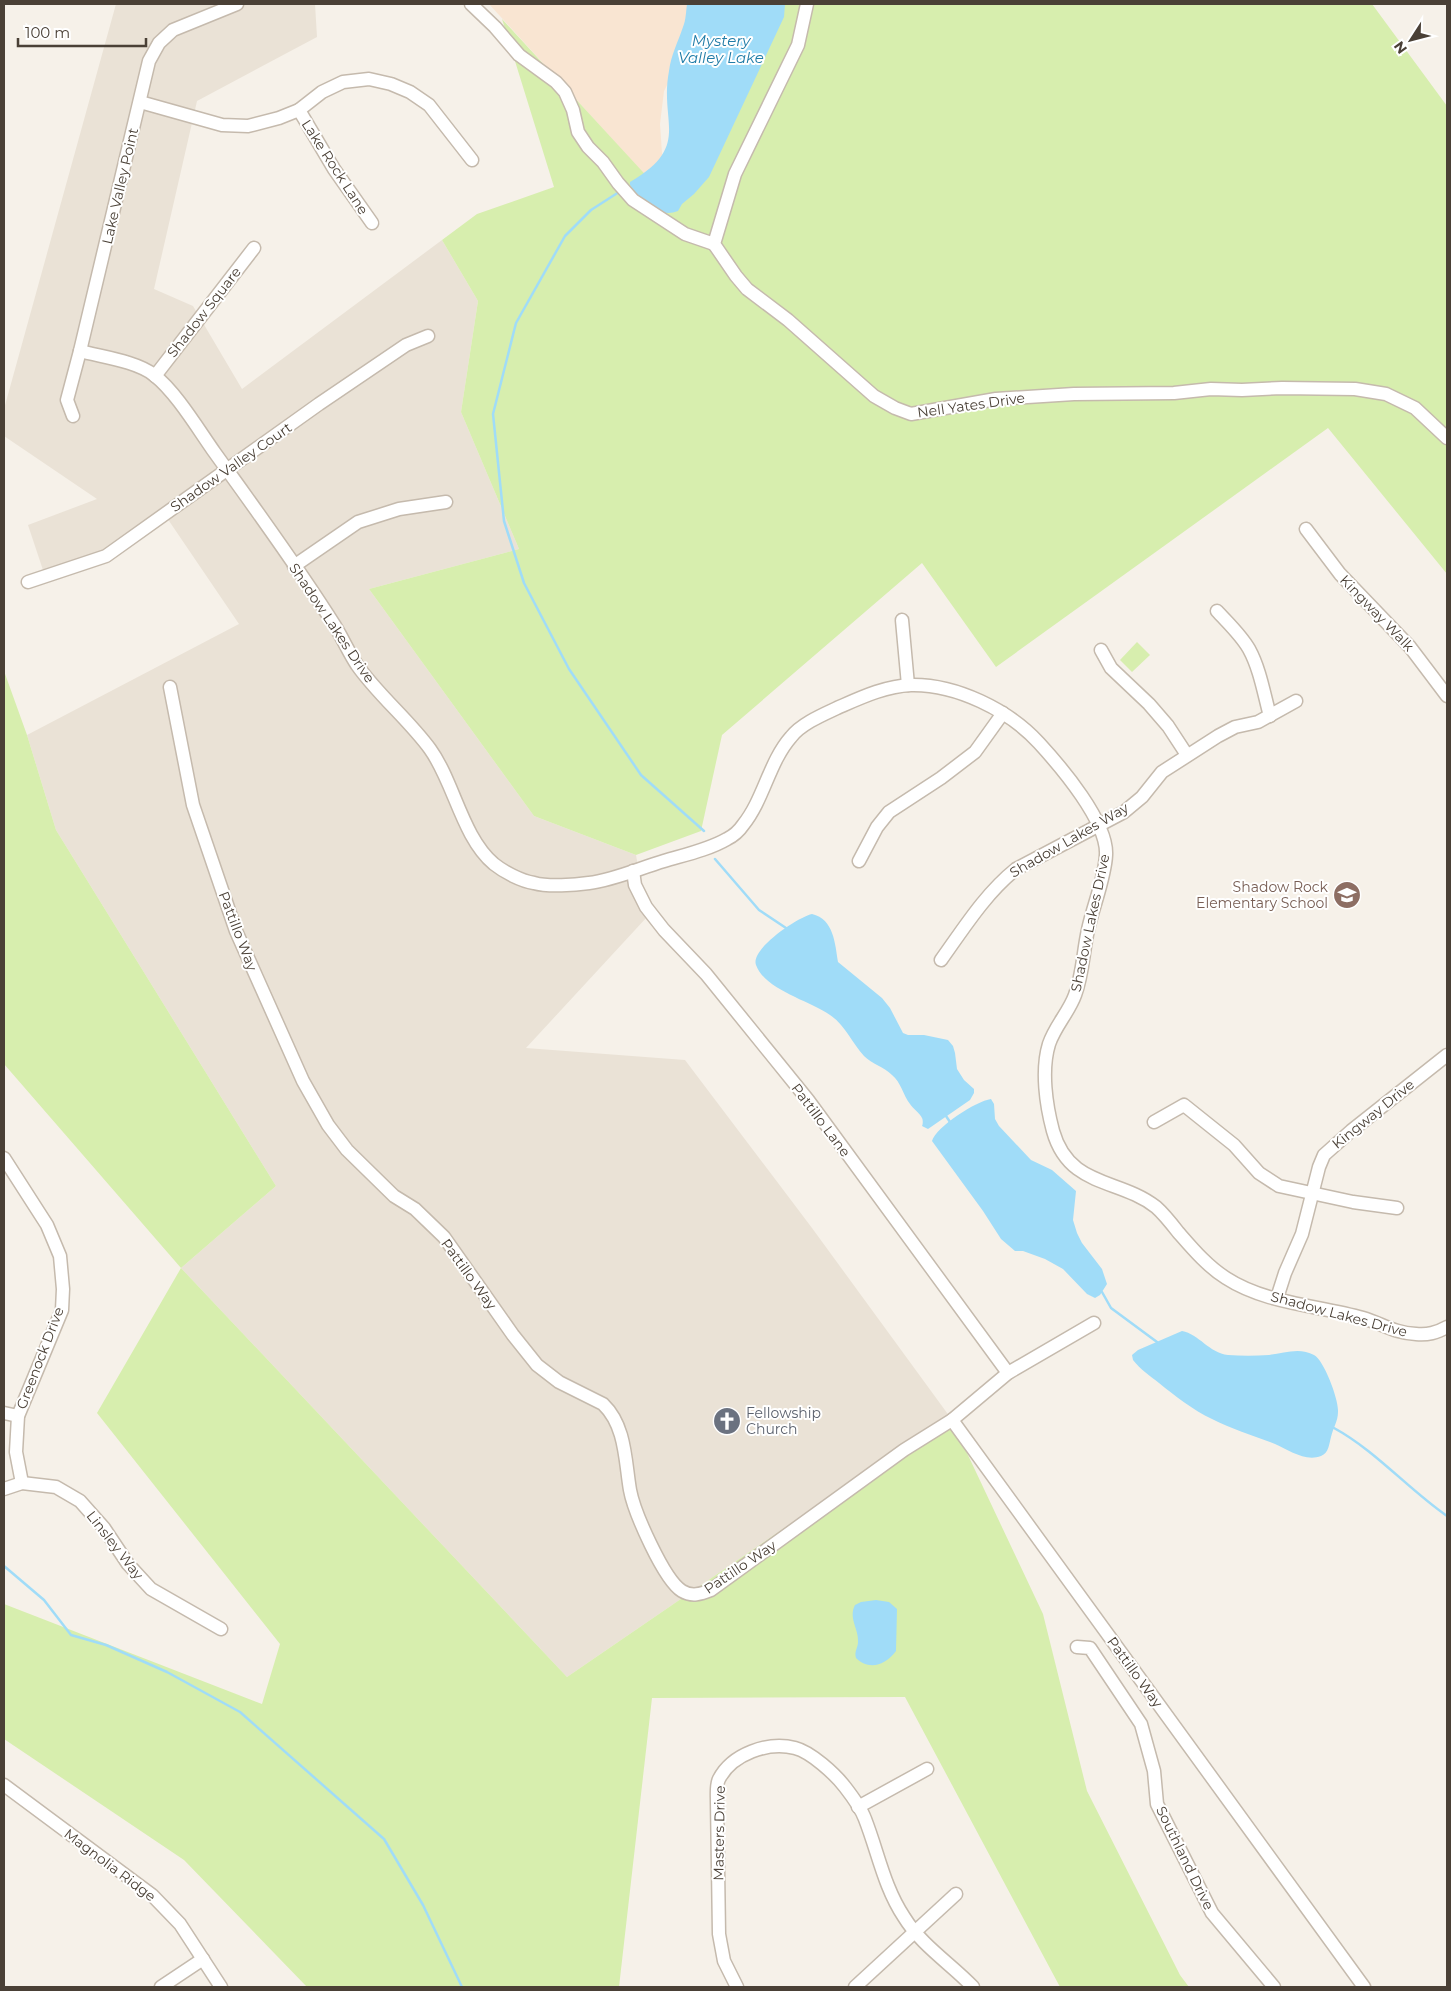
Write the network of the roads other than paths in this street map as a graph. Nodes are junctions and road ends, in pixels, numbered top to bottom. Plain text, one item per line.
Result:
1 (238, 4) edge
2 (471, 4) edge
3 (807, 4) edge
4 (140, 102) junction
5 (299, 110) junction
6 (472, 160) dead end
7 (372, 223) dead end
8 (714, 244) junction
9 (254, 248) dead end
10 (428, 336) dead end
11 (80, 351) junction
12 (155, 376) junction
13 (73, 416) dead end
14 (1447, 438) edge
15 (227, 470) junction
16 (446, 502) dead end
17 (1306, 529) dead end
18 (294, 566) junction
19 (28, 582) dead end
20 (1217, 611) dead end
21 (902, 620) dead end
22 (1101, 650) dead end
23 (908, 685) junction
24 (170, 687) dead end
25 (1447, 696) edge
26 (1296, 701) dead end
27 (1003, 713) junction
28 (1270, 716) junction
29 (1187, 755) junction
30 (1100, 825) junction
31 (859, 861) dead end
32 (633, 871) junction
33 (940, 960) dead end
34 (1447, 1055) edge
35 (1154, 1122) dead end
36 (4, 1158) edge
37 (1312, 1194) junction
38 (1397, 1208) dead end
39 (1277, 1298) junction
40 (1094, 1323) dead end
41 (1447, 1327) edge
42 (1008, 1373) junction
43 (4, 1413) edge
44 (18, 1416) junction
45 (952, 1420) junction
46 (22, 1483) junction
47 (4, 1489) edge
48 (221, 1629) dead end
49 (1077, 1647) dead end
50 (927, 1769) dead end
51 (4, 1785) edge
52 (858, 1807) junction
53 (956, 1894) dead end
54 (915, 1932) junction
55 (202, 1959) junction
56 (161, 1987) edge
57 (221, 1987) edge
58 (737, 1987) edge
59 (855, 1987) edge
60 (973, 1987) edge
61 (1274, 1987) edge
62 (1364, 1987) edge

1 - 4 street, Lake Valley Point
2 - 8 street
3 - 8 street
4 - 5 street
4 - 11 street, Lake Valley Point
5 - 6 street
5 - 7 street, Lake Rock Lane
8 - 14 street, Nell Yates Drive
9 - 12 street, Shadow Square
10 - 15 street, Shadow Valley Court
11 - 12 street, Shadow Lakes Drive
11 - 13 street, Lake Valley Point
12 - 15 street, Shadow Lakes Drive
15 - 18 street, Shadow Lakes Drive
15 - 19 street, Shadow Valley Court
16 - 18 street
17 - 25 street, Kingway Walk
18 - 32 street, Shadow Lakes Drive
20 - 28 street
21 - 23 street
22 - 29 street
23 - 27 street, Shadow Lakes Drive
23 - 32 street, Shadow Lakes Drive
24 - 45 street, Pattillo Way
26 - 28 street, Shadow Lakes Way
27 - 30 street, Shadow Lakes Drive
27 - 31 street
28 - 29 street, Shadow Lakes Way
29 - 30 street, Shadow Lakes Way
30 - 33 street, Shadow Lakes Way
30 - 39 street, Shadow Lakes Drive
32 - 42 street, Pattillo Lane
34 - 37 street, Kingway Drive
35 - 37 street
36 - 44 street, Greenock Drive
37 - 38 street
37 - 39 street, Kingway Drive
39 - 41 street, Shadow Lakes Drive
40 - 42 street
42 - 45 street
43 - 44 street
44 - 46 street, Greenock Drive
45 - 62 street, Pattillo Way
46 - 47 street, Linsley Way
46 - 48 street, Linsley Way
49 - 61 street, Southland Drive
50 - 52 street
51 - 55 street, Magnolia Ridge
52 - 54 street, Masters Drive
52 - 58 street, Masters Drive
53 - 54 street
54 - 59 street
54 - 60 street, Masters Drive
55 - 56 street
55 - 57 street, Magnolia Ridge

